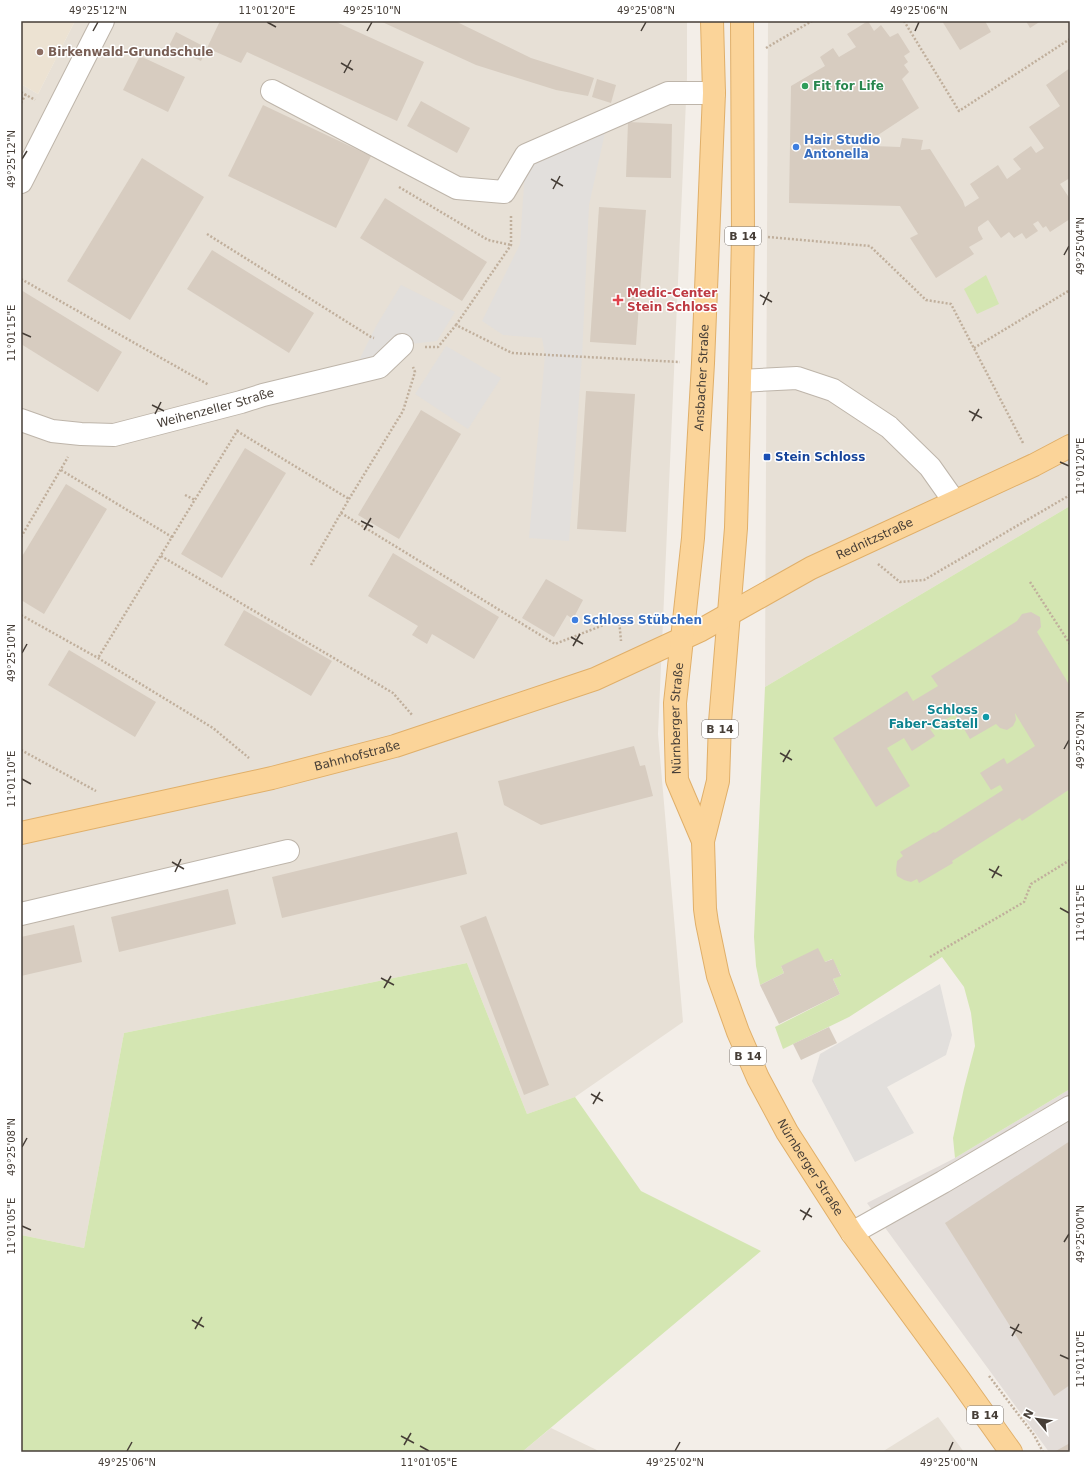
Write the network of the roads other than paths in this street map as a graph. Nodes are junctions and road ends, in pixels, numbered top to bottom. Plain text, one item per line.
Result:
1 (102, 21) edge
2 (712, 21) edge
3 (742, 21) edge
4 (272, 91) dead end
5 (714, 93) junction
6 (21, 182) edge
7 (402, 346) road end
8 (740, 381) junction
9 (21, 420) edge
10 (1070, 446) edge
11 (954, 501) junction
12 (728, 616) junction
13 (682, 638) junction
14 (21, 833) edge
15 (703, 841) junction
16 (288, 851) dead end
17 (21, 914) edge
18 (1070, 1107) edge
19 (852, 1233) junction
20 (1011, 1452) edge

1 - 6 street
2 - 5 main road, Ansbacher Straße / B 14
3 - 8 main road, B 14
4 - 5 street
5 - 13 main road, Ansbacher Straße / B 14
7 - 9 street, Weihenzeller Straße
8 - 11 street
8 - 12 main road, B 14
10 - 11 main road, Rednitzstraße
11 - 12 main road, Rednitzstraße
12 - 13 main road, Rednitzstraße
12 - 15 main road, Nürnberger Straße / B 14
13 - 14 main road, Bahnhofstraße
13 - 15 main road, Nürnberger Straße / B 14
15 - 19 main road, Nürnberger Straße / B 14
16 - 17 street
18 - 19 street
19 - 20 main road, Nürnberger Straße / B 14

